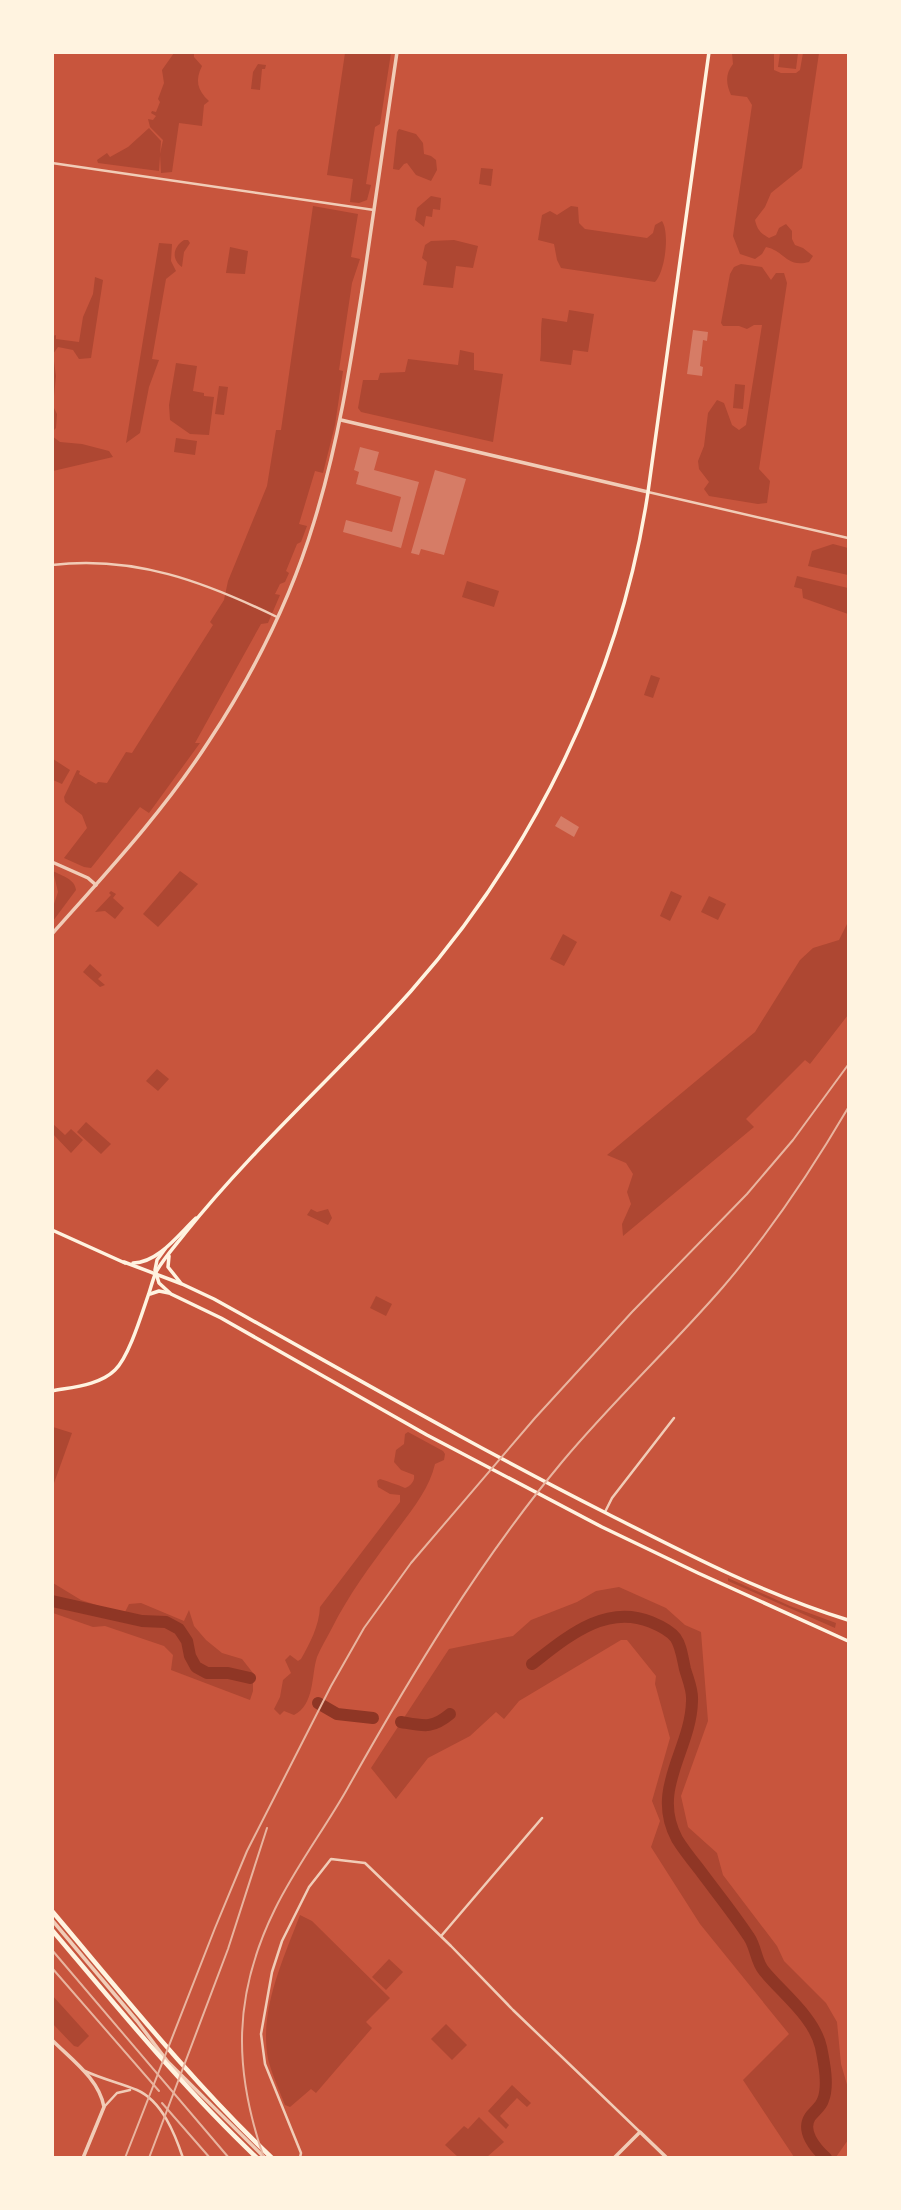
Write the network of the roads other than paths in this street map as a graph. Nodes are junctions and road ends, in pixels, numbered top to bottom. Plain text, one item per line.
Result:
1 (397, 52) edge
2 (709, 52) edge
3 (52, 163) edge
4 (374, 210) junction
5 (341, 420) junction
6 (648, 492) junction
7 (849, 538) edge
8 (52, 565) edge
9 (277, 617) junction
10 (52, 862) edge
11 (96, 885) junction
12 (52, 934) edge
13 (212, 1202) junction
14 (52, 1230) edge
15 (164, 1249) junction
16 (172, 1251) junction
17 (124, 1262) junction
18 (156, 1273) junction
19 (182, 1284) junction
20 (171, 1294) junction
21 (148, 1295) junction
22 (52, 1391) edge
23 (674, 1418) dead end
24 (605, 1512) junction
25 (849, 1620) edge
26 (849, 1641) edge
27 (542, 1818) dead end
28 (52, 1911) edge
29 (52, 1920) edge
30 (52, 1930) edge
31 (441, 1936) junction
32 (52, 2040) edge
33 (82, 2069) junction
34 (133, 2089) junction
35 (104, 2107) junction
36 (640, 2132) junction
37 (83, 2158) edge
38 (183, 2158) edge
39 (257, 2158) edge
40 (265, 2158) edge
41 (272, 2158) edge
42 (300, 2158) edge
43 (614, 2158) edge
44 (667, 2158) edge

1 - 4 street
2 - 6 main road
3 - 4 street
4 - 5 street
5 - 6 street
5 - 9 street
6 - 7 street
6 - 13 main road
8 - 9 street
9 - 11 street
10 - 11 street
11 - 12 street
13 - 15 main road
13 - 16 main road
14 - 17 main road
15 - 17 main road
15 - 18 main road
16 - 18 main road
16 - 19 main road
17 - 18 main road
18 - 19 main road
18 - 20 main road
18 - 21 main road
19 - 24 main road
20 - 21 main road
20 - 26 main road
21 - 22 main road
23 - 24 street
24 - 25 main road
27 - 31 street
28 - 41 main road
29 - 40 street
30 - 39 main road
31 - 36 street
31 - 42 street
32 - 33 street
33 - 34 street
33 - 35 street
34 - 35 street
34 - 38 street
35 - 37 street
36 - 43 street
36 - 44 street

